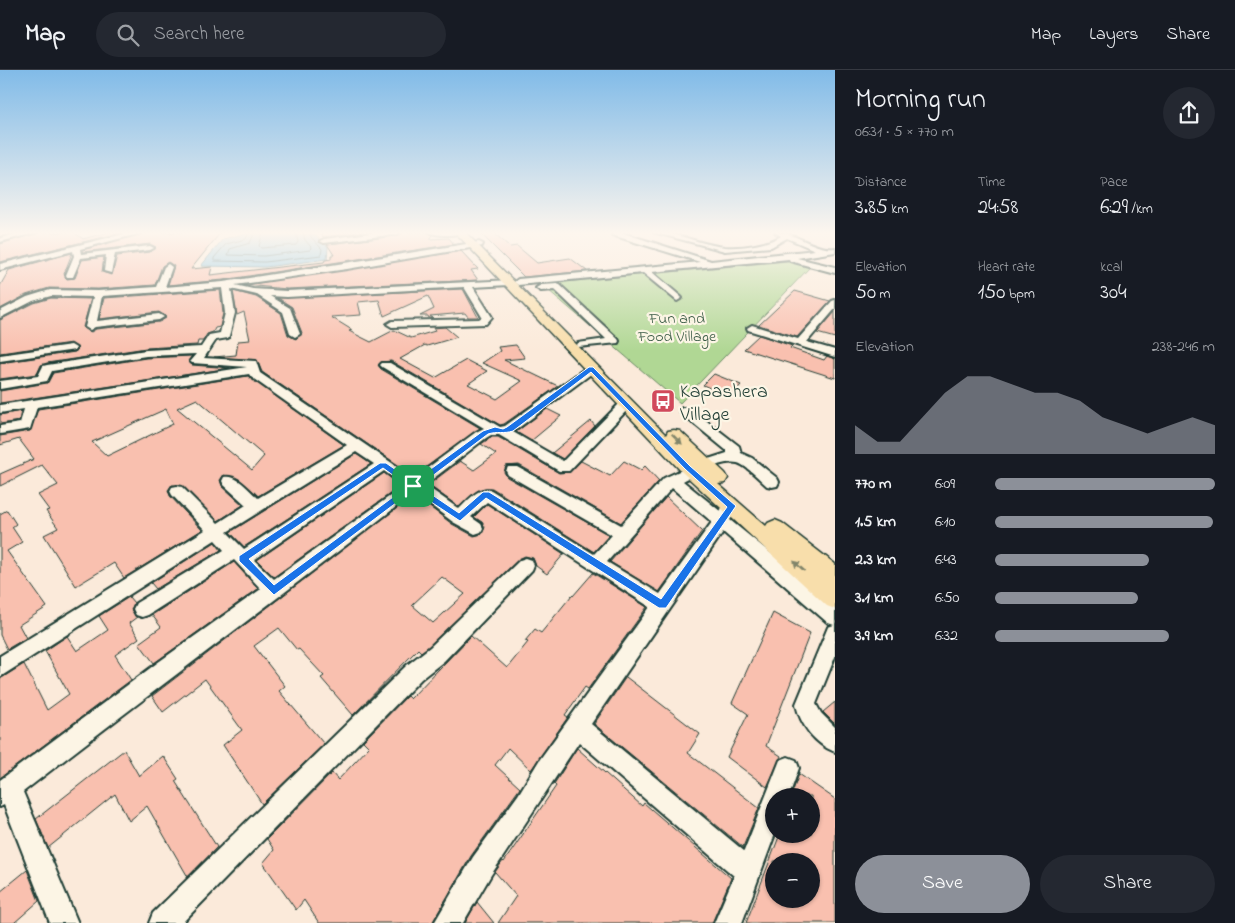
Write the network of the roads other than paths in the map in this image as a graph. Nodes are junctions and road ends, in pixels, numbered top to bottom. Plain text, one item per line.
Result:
1 (71, 272) edge
2 (166, 272) edge
3 (314, 272) edge
4 (506, 272) edge
5 (629, 272) edge
6 (647, 272) edge
7 (70, 275) dead end
8 (96, 283) dead end
9 (518, 284) junction
10 (226, 285) junction
11 (467, 285) junction
12 (159, 290) junction
13 (260, 293) junction
14 (87, 294) junction
15 (98, 294) junction
16 (678, 298) dead end
17 (835, 304) edge
18 (0, 315) edge
19 (159, 317) dead end
20 (392, 324) dead end
21 (752, 328) dead end
22 (295, 334) dead end
23 (800, 343) junction
24 (582, 345) junction
25 (71, 348) dead end
26 (204, 350) junction
27 (835, 354) edge
28 (0, 358) edge
29 (386, 365) dead end
30 (591, 369) junction
31 (253, 370) junction
32 (0, 385) edge
33 (32, 404) junction
34 (626, 404) junction
35 (0, 409) edge
36 (686, 411) dead end
37 (0, 430) edge
38 (498, 430) junction
39 (356, 446) junction
40 (734, 456) junction
41 (383, 465) junction
42 (697, 468) junction
43 (513, 471) dead end
44 (672, 480) junction
45 (229, 481) dead end
46 (772, 482) dead end
47 (413, 486) junction
48 (177, 491) dead end
49 (257, 506) junction
50 (726, 514) junction
51 (460, 518) junction
52 (475, 528) dead end
53 (216, 531) junction
54 (624, 534) junction
55 (239, 555) junction
56 (596, 563) junction
57 (526, 565) dead end
58 (835, 577) edge
59 (274, 591) junction
60 (835, 599) edge
61 (662, 605) junction
62 (142, 609) dead end
63 (835, 617) edge
64 (835, 633) edge
65 (0, 667) edge
66 (577, 726) junction
67 (835, 740) edge
68 (788, 768) dead end
69 (780, 788) edge
70 (5, 792) edge
71 (765, 828) edge
72 (748, 871) junction
73 (64, 923) edge
74 (163, 923) edge
75 (448, 923) edge
76 (728, 923) edge

1 - 7 street
2 - 12 street
3 - 10 street
4 - 9 main road
5 - 9 street
6 - 16 street
8 - 14 street
9 - 11 street
9 - 24 main road
9 - 24 street
9 - 30 main road
10 - 12 street
10 - 13 street
10 - 26 street
11 - 13 street
11 - 20 street
12 - 15 street
13 - 22 street
14 - 15 street
14 - 18 street
15 - 19 street
17 - 23 street
21 - 23 street
23 - 27 street
24 -> 42 main road
25 - 28 street
26 - 31 street
26 - 32 street
29 - 38 street
30 - 34 main road
30 - 38 street
31 - 33 street
31 - 39 street
33 - 35 street
33 - 37 street
34 - 38 street
34 - 42 main road
36 - 40 street
38 - 47 street
39 - 41 street
39 - 49 street
40 - 42 street
40 - 46 street
41 - 47 street
41 - 55 street
42 - 44 street
42 - 50 main road
42 - 58 main road
43 - 54 street
44 - 50 street
44 - 54 street
45 - 49 street
47 - 51 street
47 - 59 street
48 - 53 street
49 - 53 street
60 -> 50 main road
50 - 61 street
50 - 63 street
51 - 52 street
51 - 56 street
53 - 55 street
53 - 65 street
54 - 56 street
55 - 59 street
55 - 62 street
56 - 61 street
57 - 74 street
59 - 70 street
61 - 66 street
64 - 67 street
66 - 72 street
66 - 75 street
68 - 69 street
70 - 73 street
71 - 72 street
72 - 76 street

